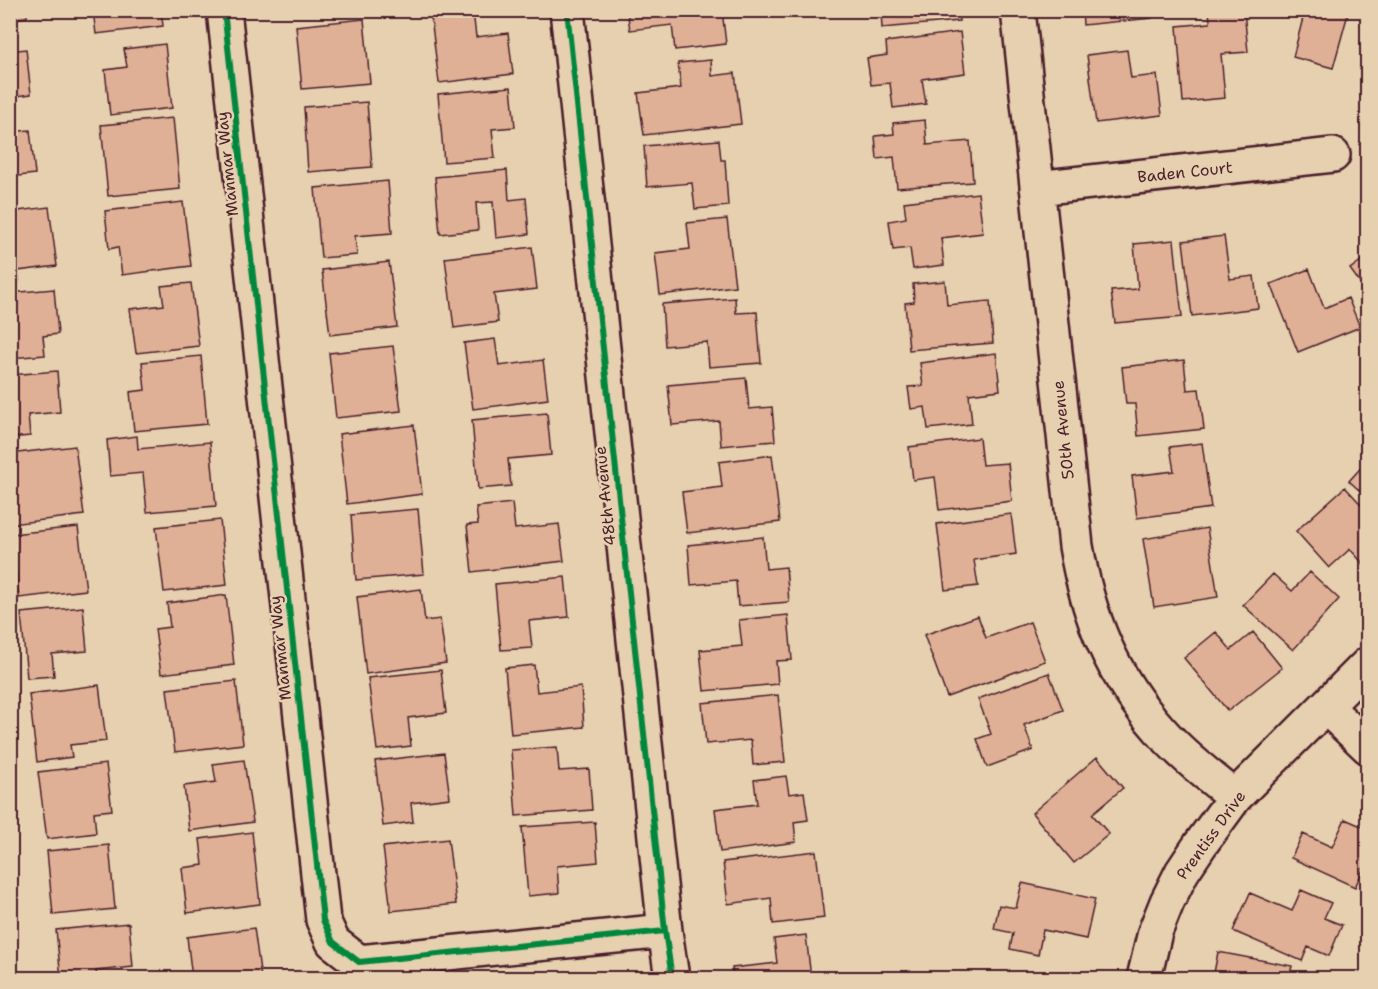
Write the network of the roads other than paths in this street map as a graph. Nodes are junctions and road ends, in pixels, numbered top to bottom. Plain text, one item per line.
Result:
1 (224, 10) edge
2 (567, 10) edge
3 (1018, 10) edge
4 (1333, 155) dead end
5 (1037, 188) junction
6 (1368, 664) edge
7 (1326, 707) junction
8 (1368, 747) edge
9 (1235, 797) junction
10 (665, 931) junction
11 (672, 978) edge
12 (1144, 978) edge

1 - 10 street, Manmar Way
2 - 10 street, 48th Avenue
3 - 5 street, 50th Avenue
4 - 5 street, Baden Court
5 - 9 street, 50th Avenue
6 - 7 street, Prentiss Drive
7 - 8 street
7 - 9 street, Prentiss Drive
9 - 12 street, Prentiss Drive
10 - 11 street, 48th Avenue

